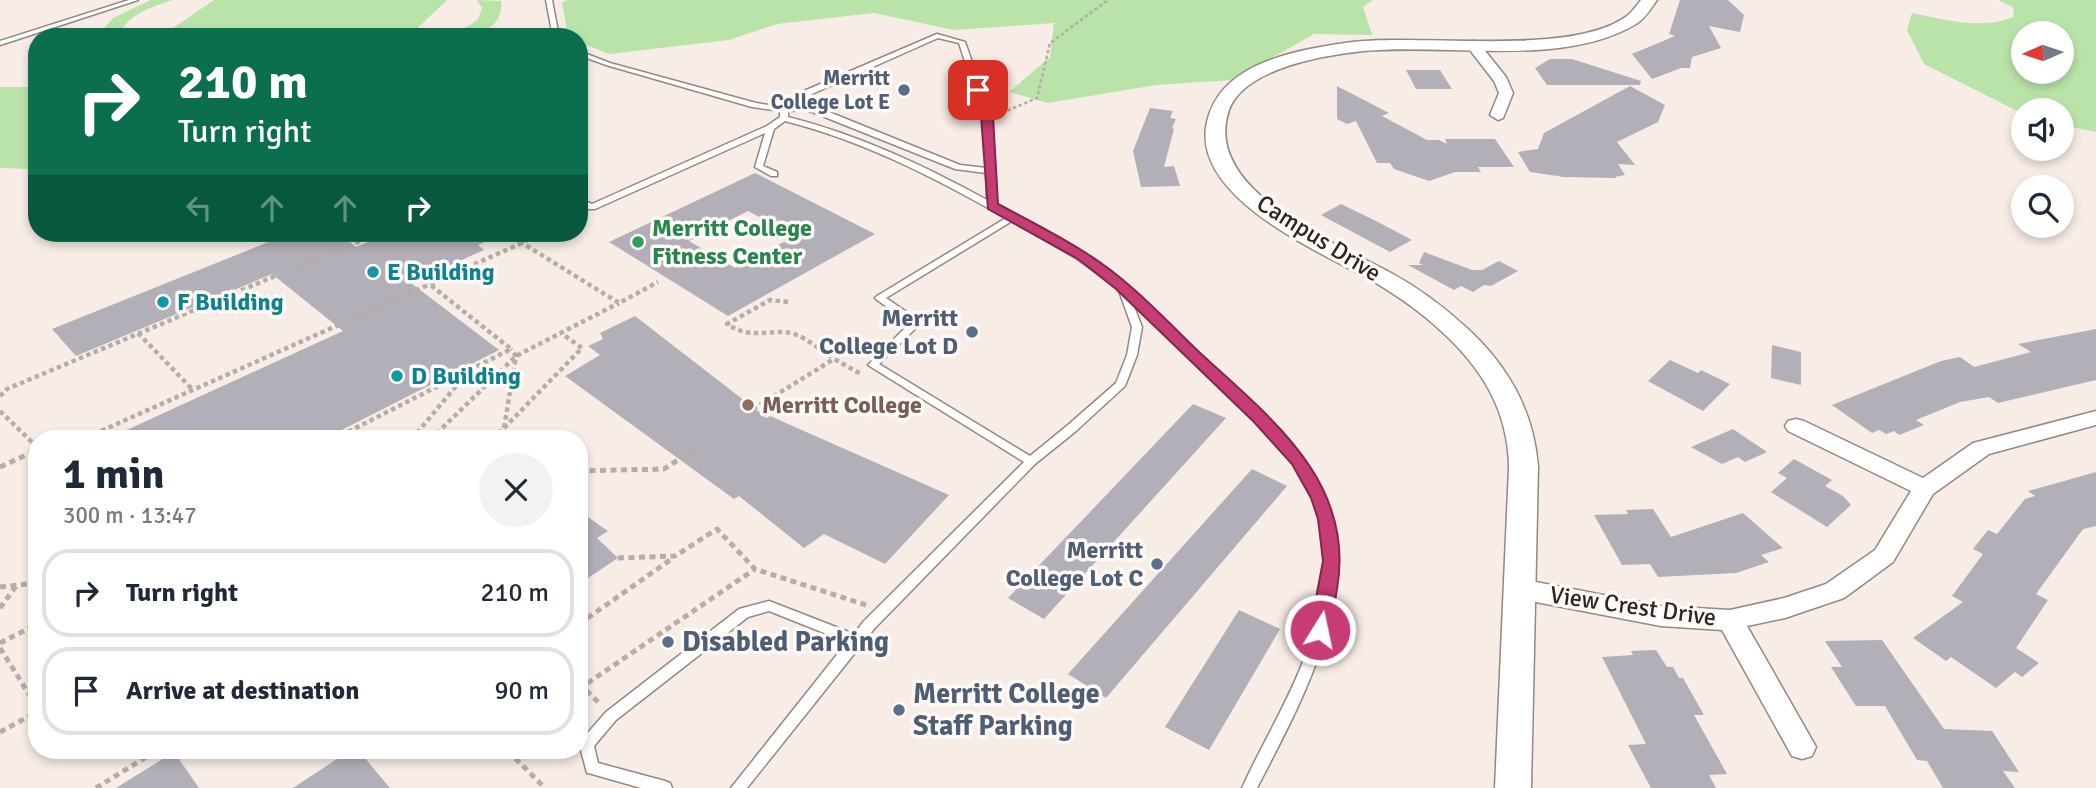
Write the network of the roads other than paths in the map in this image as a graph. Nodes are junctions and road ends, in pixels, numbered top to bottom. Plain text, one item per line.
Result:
1 (135, 0) edge
2 (549, 0) edge
3 (1649, 0) edge
4 (47, 28) edge
5 (554, 28) edge
6 (28, 34) edge
7 (0, 43) edge
8 (1473, 45) junction
9 (588, 56) edge
10 (784, 114) junction
11 (1498, 115) dead end
12 (769, 128) junction
13 (990, 171) junction
14 (774, 174) dead end
15 (588, 205) edge
16 (992, 206) junction
17 (592, 207) junction
18 (588, 209) edge
19 (1012, 218) junction
20 (1121, 286) junction
21 (2096, 418) edge
22 (1796, 426) dead end
23 (1031, 461) junction
24 (1924, 488) junction
25 (1520, 589) junction
26 (1730, 620) junction
27 (855, 639) junction
28 (588, 742) edge
29 (1802, 747) dead end
30 (588, 752) edge
31 (665, 788) edge
32 (738, 788) edge
33 (1249, 788) edge
34 (1513, 788) edge

1 - 4 lane
2 - 5 lane
3 - 8 street, Campus Drive
6 - 7 lane
8 - 11 street
8 - 25 street, Campus Drive
9 - 10 lane
10 - 12 lane
10 - 13 lane
10 - 13 lane
10 - 16 lane
12 - 14 lane
12 - 17 lane
13 - 16 lane
15 - 17 lane
16 - 19 lane
17 - 18 lane
19 - 20 lane
19 - 23 lane
20 - 23 lane
20 - 33 lane
21 - 24 street, View Crest Drive
22 - 24 street
23 - 27 lane
24 - 26 street, View Crest Drive
25 - 26 street, View Crest Drive
25 - 34 street, Campus Drive
26 - 29 street
27 - 28 lane
27 - 32 lane
30 - 31 lane

